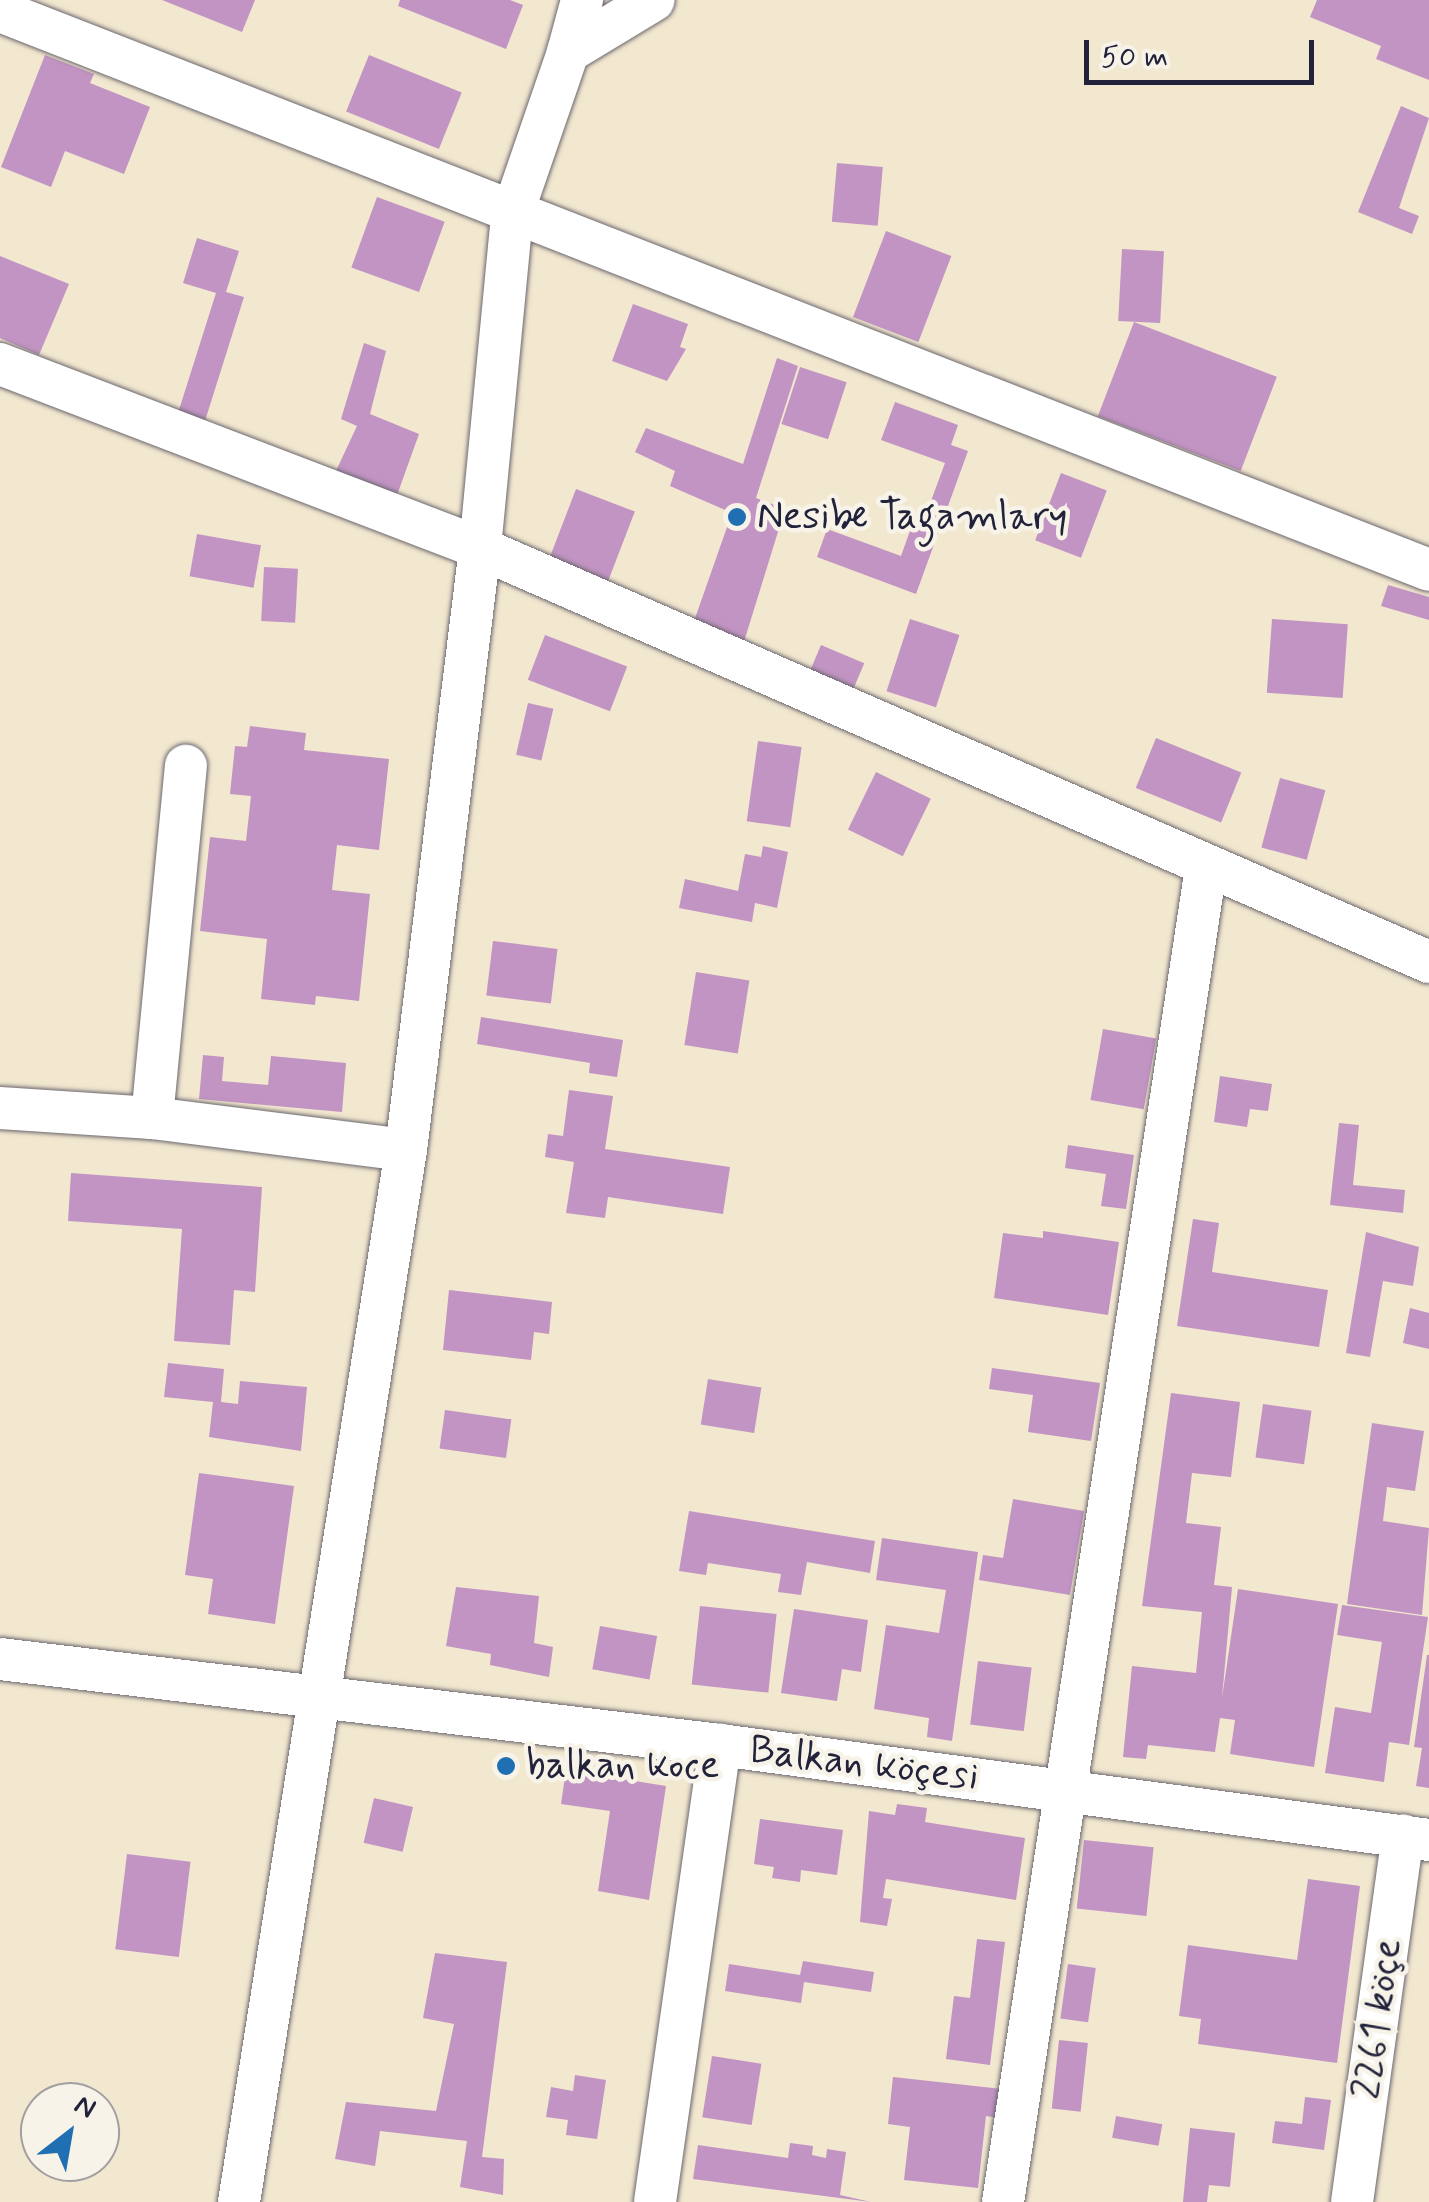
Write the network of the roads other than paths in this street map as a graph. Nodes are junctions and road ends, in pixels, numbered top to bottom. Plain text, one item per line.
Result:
1 (582, 0) edge
2 (654, 0) edge
3 (0, 12) edge
4 (568, 52) junction
5 (512, 215) junction
6 (0, 364) edge
7 (480, 548) junction
8 (1429, 570) edge
9 (186, 766) dead end
10 (1206, 868) junction
11 (1429, 962) edge
12 (0, 1108) edge
13 (152, 1118) junction
14 (406, 1150) junction
15 (0, 1660) edge
16 (315, 1694) junction
17 (720, 1745) junction
18 (1065, 1790) junction
19 (1416, 1838) edge
20 (239, 2202) edge
21 (655, 2202) edge
22 (1003, 2202) edge
23 (1352, 2202) edge

1 - 4 street
2 - 4 street
3 - 5 street
4 - 5 street
5 - 7 street
5 - 8 street
6 - 7 street
7 - 10 street
7 - 14 street
9 - 13 street
10 - 11 street
10 - 18 street
12 - 13 street
13 - 14 street
14 - 16 street
15 - 16 street, Balkan köçesi
16 - 17 street, Balkan köçesi
16 - 20 street
17 - 18 street, Balkan köçesi
17 - 21 street
18 - 19 street, Balkan köçesi
18 - 22 street
19 - 23 street, 2261 köçe

